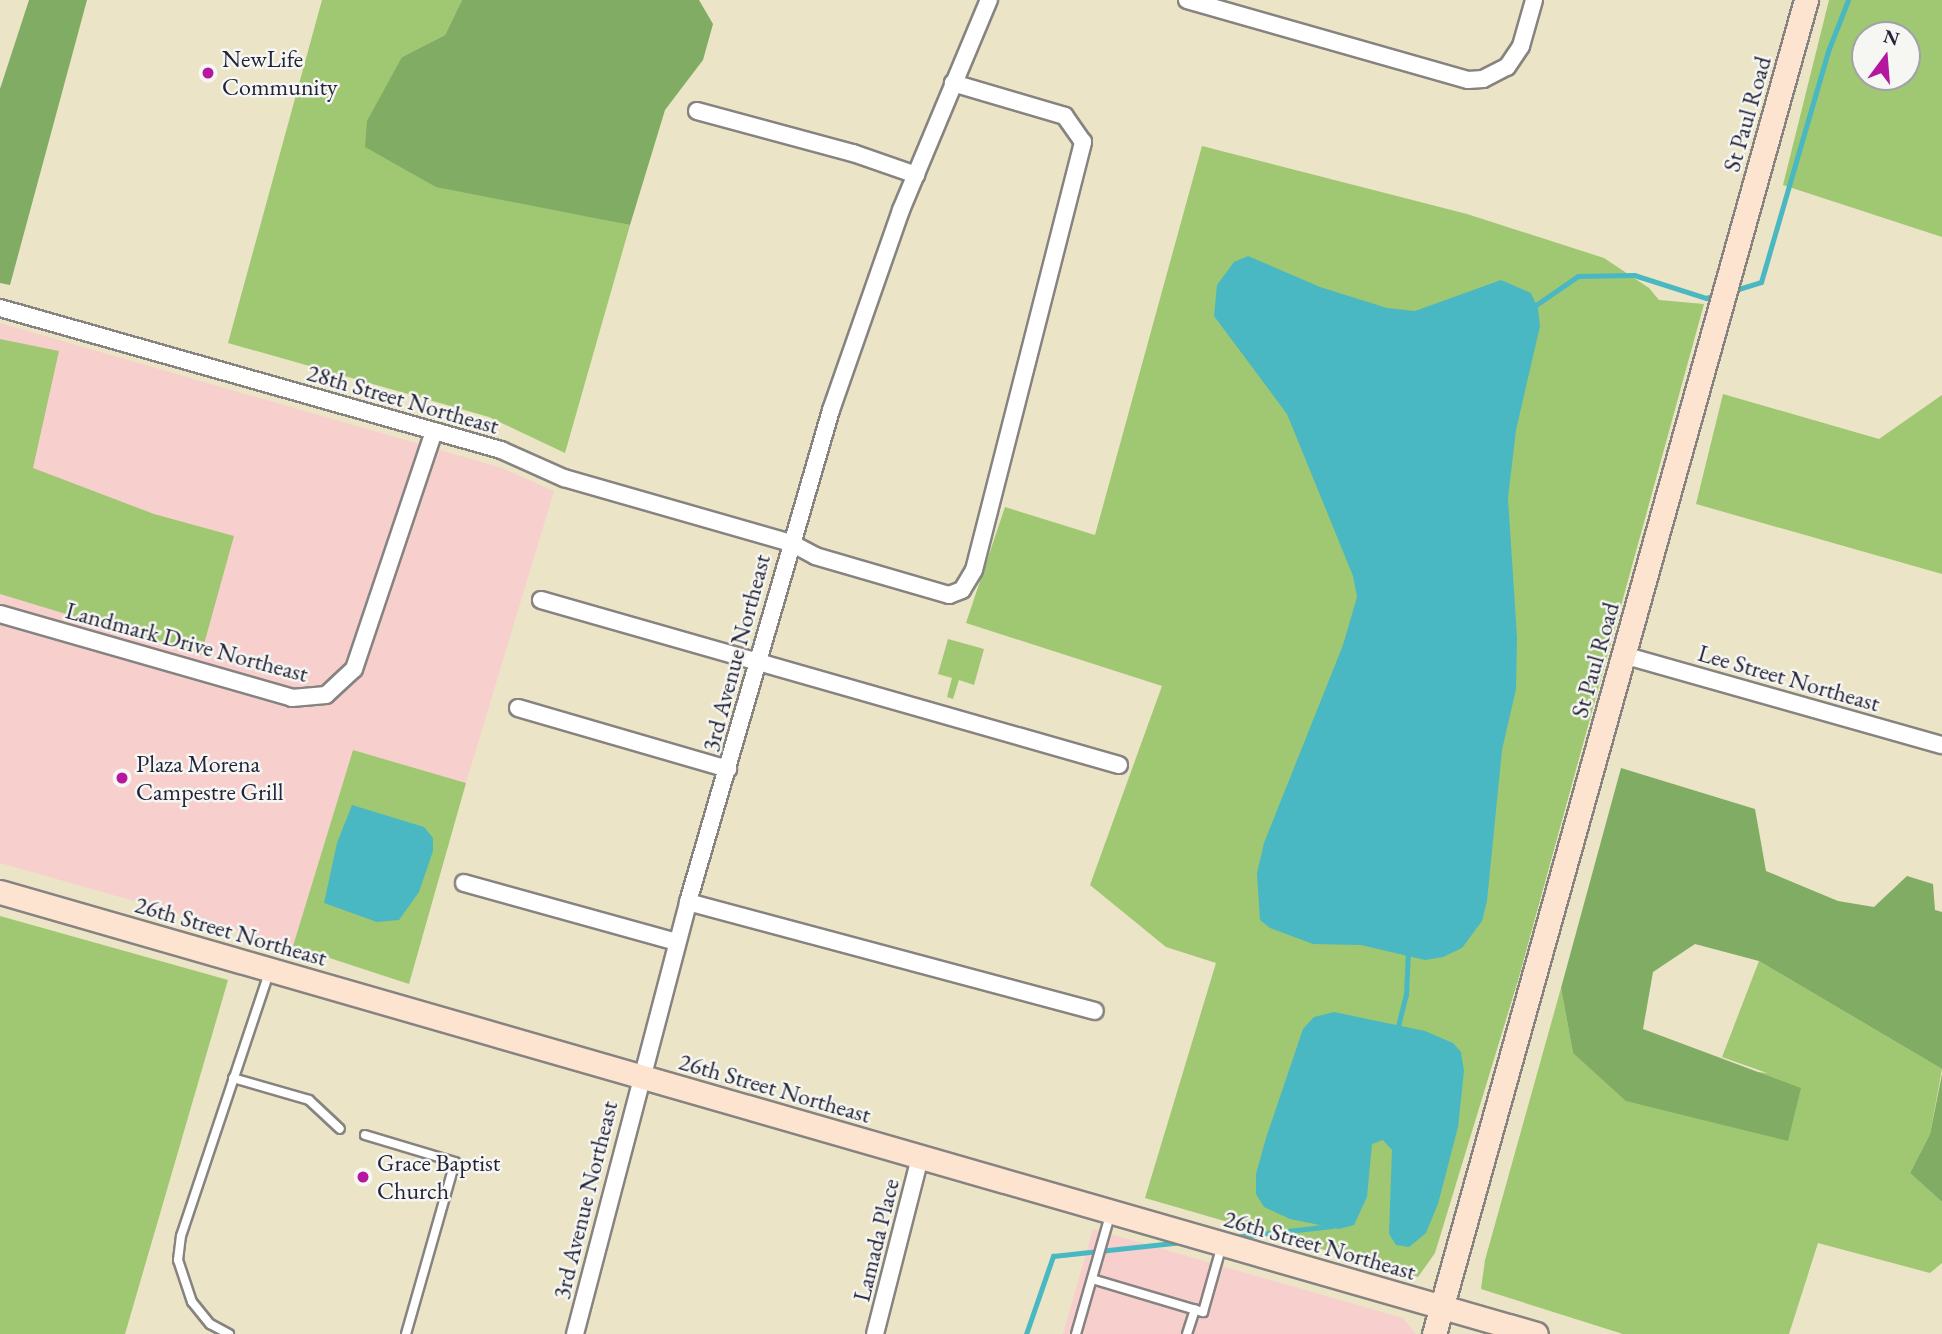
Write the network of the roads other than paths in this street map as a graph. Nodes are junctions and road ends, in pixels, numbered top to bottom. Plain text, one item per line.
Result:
1 (989, 0) edge
2 (1187, 0) edge
3 (1534, 0) edge
4 (1806, 0) edge
5 (953, 83) junction
6 (697, 111) dead end
7 (916, 175) junction
8 (0, 308) edge
9 (434, 432) junction
10 (791, 542) junction
11 (541, 600) dead end
12 (0, 614) edge
13 (1623, 655) junction
14 (757, 662) junction
15 (518, 708) dead end
16 (1942, 745) edge
17 (1119, 765) dead end
18 (728, 769) junction
19 (464, 883) dead end
20 (0, 892) edge
21 (688, 902) junction
22 (677, 942) junction
23 (270, 970) junction
24 (1095, 1011) dead end
25 (640, 1077) junction
26 (233, 1078) junction
27 (340, 1129) dead end
28 (365, 1135) dead end
29 (920, 1157) junction
30 (1111, 1212) junction
31 (1222, 1244) junction
32 (1092, 1279) junction
33 (1441, 1307) junction
34 (1195, 1309) junction
35 (229, 1334) edge
36 (406, 1334) edge
37 (575, 1334) edge
38 (875, 1334) edge
39 (1076, 1334) edge
40 (1187, 1334) edge
41 (1434, 1334) edge
42 (1536, 1334) edge

1 - 5 street, 3rd Avenue Northeast
2 - 3 street
4 - 13 main road, St Paul Road
5 - 7 street, 3rd Avenue Northeast
5 - 10 street, 28th Street Northeast
6 - 7 street
7 - 10 street, 3rd Avenue Northeast
8 - 9 street, 28th Street Northeast
9 - 10 street, 28th Street Northeast
9 - 12 street, Landmark Drive Northeast
10 - 14 street, 3rd Avenue Northeast
11 - 14 street
13 - 16 street, Lee Street Northeast
13 - 33 main road, St Paul Road
14 - 17 street
14 - 18 street, 3rd Avenue Northeast
15 - 18 street
18 - 21 street, 3rd Avenue Northeast
19 - 22 street
20 - 23 main road, 26th Street Northeast
21 - 22 street, 3rd Avenue Northeast
21 - 24 street
22 - 25 street, 3rd Avenue Northeast
23 - 25 main road, 26th Street Northeast
23 - 26 lane
25 - 29 main road, 26th Street Northeast
25 - 37 street, 3rd Avenue Northeast
26 - 27 lane
26 - 35 lane
28 - 36 lane
29 - 30 main road, 26th Street Northeast
29 - 38 street, Lamada Place
30 - 31 main road, 26th Street Northeast
30 - 32 lane
31 - 33 main road, 26th Street Northeast
31 - 34 lane
32 - 34 lane
32 - 39 lane
33 - 41 main road, St Paul Road
33 - 42 main road, 26th Street Northeast
34 - 40 lane

